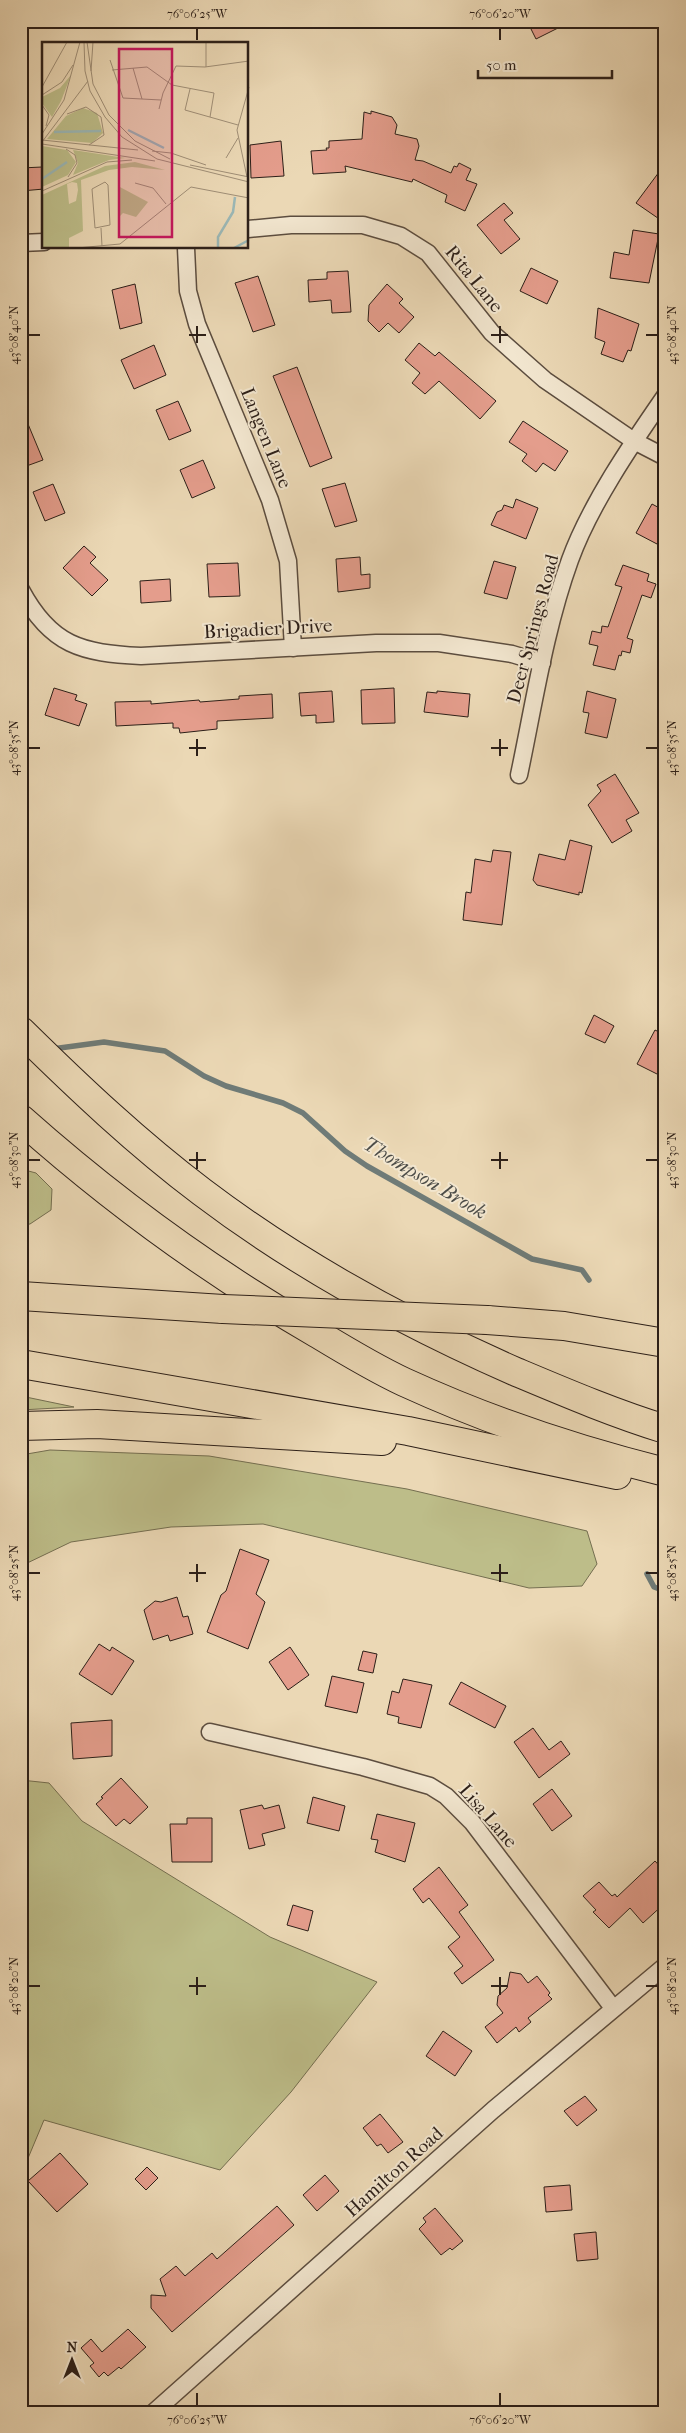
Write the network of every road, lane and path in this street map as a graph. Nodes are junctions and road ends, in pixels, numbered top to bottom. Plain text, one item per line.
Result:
1 (249, 229) edge
2 (42, 242) edge
3 (21, 243) edge
4 (186, 249) edge
5 (665, 396) edge
6 (634, 441) junction
7 (665, 457) edge
8 (21, 590) edge
9 (293, 648) junction
10 (542, 663) junction
11 (519, 775) dead end
12 (21, 1031) edge
13 (21, 1119) edge
14 (21, 1296) edge
15 (665, 1343) edge
16 (21, 1364) edge
17 (21, 1426) edge
18 (665, 1429) edge
19 (488, 1447) junction
20 (665, 1472) edge
21 (665, 1486) edge
22 (210, 1732) dead end
23 (665, 1966) edge
24 (613, 2008) junction
25 (154, 2412) edge

1 - 6 street, Rita Lane
2 - 3 street
4 - 9 street, Langen Lane
5 - 6 street, Deer Springs Road
6 - 7 street, Rita Lane
6 - 10 street, Deer Springs Road
8 - 9 street, Brigadier Drive
9 - 10 street, Brigadier Drive
10 - 11 street, Deer Springs Road
12 - 18 highway
13 - 20 highway
14 - 15 highway, bridge
16 - 19 highway
17 - 19 highway
19 - 21 highway
22 - 24 street, Lisa Lane
23 - 24 street, Hamilton Road
24 - 25 street, Hamilton Road

